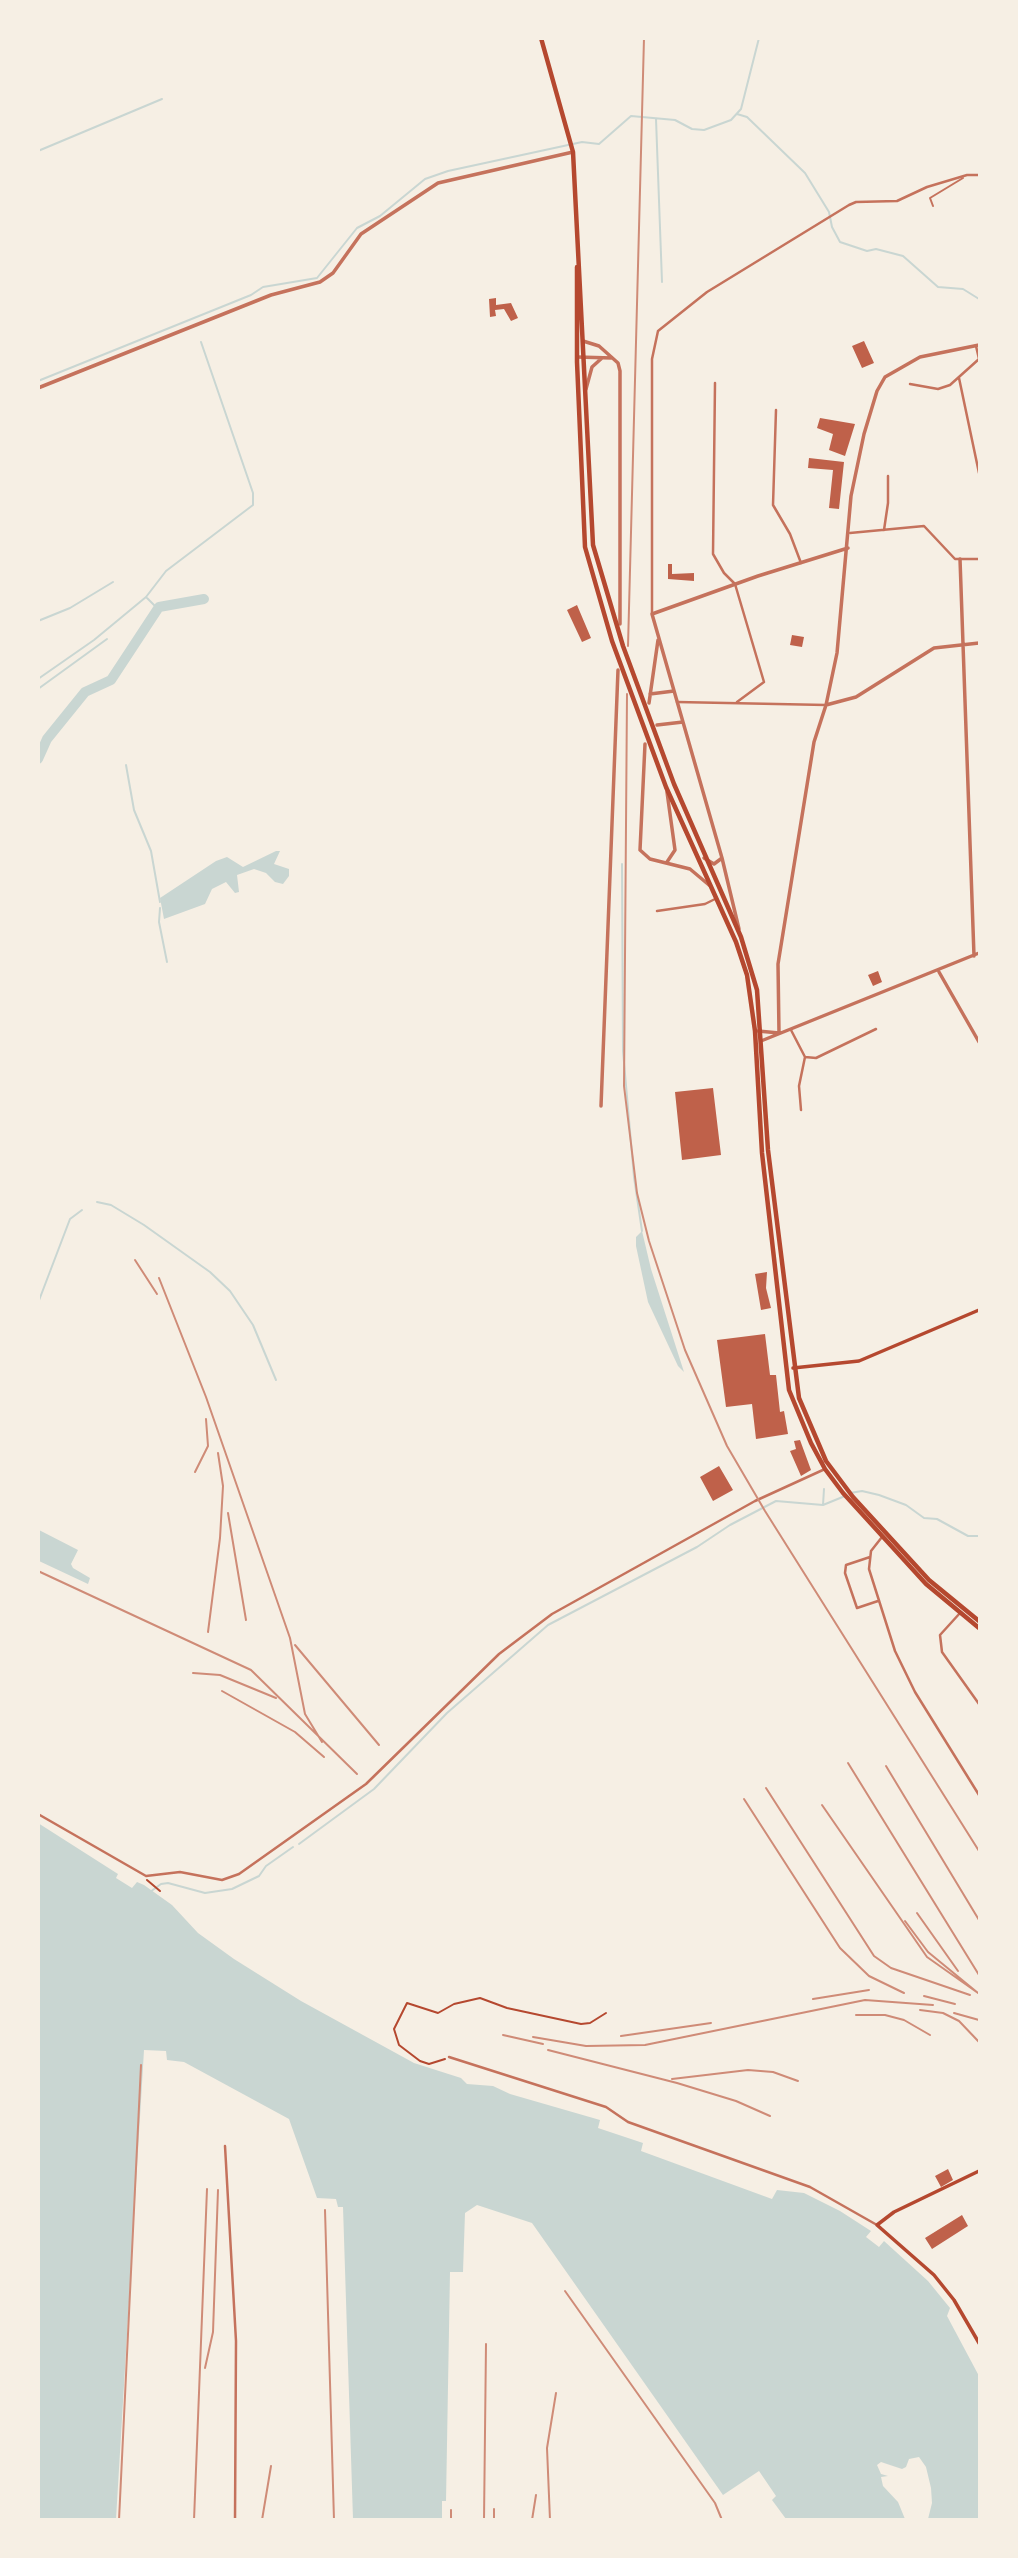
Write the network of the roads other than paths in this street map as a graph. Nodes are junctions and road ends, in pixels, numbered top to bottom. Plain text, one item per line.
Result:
1 (541, 38) edge
2 (573, 152) junction
3 (967, 175) junction
4 (979, 175) edge
5 (933, 206) dead end
6 (579, 262) junction
7 (583, 341) junction
8 (577, 342) junction
9 (978, 346) edge
10 (577, 357) junction
11 (584, 358) junction
12 (602, 358) junction
13 (614, 358) junction
14 (979, 359) edge
15 (959, 378) junction
16 (715, 383) dead end
17 (910, 384) dead end
18 (38, 388) edge
19 (585, 390) junction
20 (776, 411) dead end
21 (979, 474) edge
22 (888, 476) dead end
23 (884, 530) junction
24 (850, 533) junction
25 (848, 548) junction
26 (960, 559) junction
27 (979, 559) edge
28 (801, 563) junction
29 (735, 584) junction
30 (652, 614) junction
31 (620, 624) dead end
32 (658, 638) junction
33 (965, 643) junction
34 (979, 643) edge
35 (618, 670) dead end
36 (674, 691) junction
37 (650, 694) junction
38 (677, 702) junction
39 (737, 702) junction
40 (649, 703) dead end
41 (826, 705) junction
42 (683, 722) junction
43 (657, 724) dead end
44 (645, 744) dead end
45 (666, 787) junction
46 (704, 858) junction
47 (722, 858) junction
48 (665, 862) junction
49 (709, 885) junction
50 (715, 898) junction
51 (657, 911) dead end
52 (741, 937) junction
53 (979, 953) edge
54 (974, 956) junction
55 (939, 971) junction
56 (876, 1029) dead end
57 (791, 1030) junction
58 (758, 1031) junction
59 (779, 1033) junction
60 (758, 1042) junction
61 (979, 1042) edge
62 (805, 1057) junction
63 (601, 1107) dead end
64 (802, 1111) dead end
65 (979, 1310) edge
66 (793, 1368) junction
67 (785, 1369) junction
68 (828, 1469) junction
69 (884, 1535) junction
70 (870, 1557) junction
71 (878, 1601) junction
72 (960, 1614) junction
73 (979, 1620) edge
74 (979, 1628) edge
75 (979, 1704) edge
76 (979, 1795) edge
77 (38, 1814) edge
78 (449, 2057) road end
79 (225, 2146) dead end
80 (979, 2171) edge
81 (877, 2225) junction
82 (979, 2343) edge
83 (235, 2519) edge

1 - 2 main road
2 - 6 main road
2 - 18 street
3 - 4 street
3 - 5 lane
3 - 30 street
6 - 7 main road
6 - 8 main road
7 - 8 lane
7 - 11 main road
7 - 13 street
8 - 10 main road
9 - 14 street
9 - 24 street
10 - 11 street
10 - 45 main road
11 - 12 street
11 - 19 main road
12 - 13 street
12 - 19 street
13 - 31 street
14 - 15 street
15 - 17 street
15 - 21 street
16 - 29 street
19 - 46 main road
20 - 28 street
22 - 23 street
23 - 24 street
23 - 26 street
24 - 25 street
25 - 28 street
25 - 41 street
26 - 27 street
26 - 33 street
28 - 29 street
29 - 30 street
29 - 39 street
30 - 32 street
32 - 36 street
32 - 37 street
33 - 34 street
33 - 41 street
33 - 54 street
35 - 63 street
36 - 37 street
36 - 38 street
37 - 40 street
38 - 39 street
38 - 42 street
39 - 41 street
41 - 59 street
42 - 43 street
42 - 47 street
44 - 48 street
45 - 48 street
45 - 49 main road
46 - 47 street
46 - 52 main road
47 - 52 street
48 - 49 street
49 - 50 main road
50 - 51 street
50 - 58 main road
52 - 58 main road
53 - 54 street
54 - 55 street
55 - 57 street
55 - 61 street
56 - 62 street
57 - 59 street
57 - 62 street
58 - 59 street
58 - 60 main road
59 - 60 street
60 - 66 main road
60 - 67 main road
62 - 64 street
65 - 66 main road
66 - 67 main road
66 - 68 main road
67 - 68 main road
68 - 69 main road
68 - 77 street
69 - 70 street
69 - 72 main road
69 - 73 main road
70 - 71 street
70 - 71 street
71 - 76 street
72 - 74 main road
72 - 75 street
78 - 81 street
79 - 83 street
80 - 81 main road
81 - 82 main road

